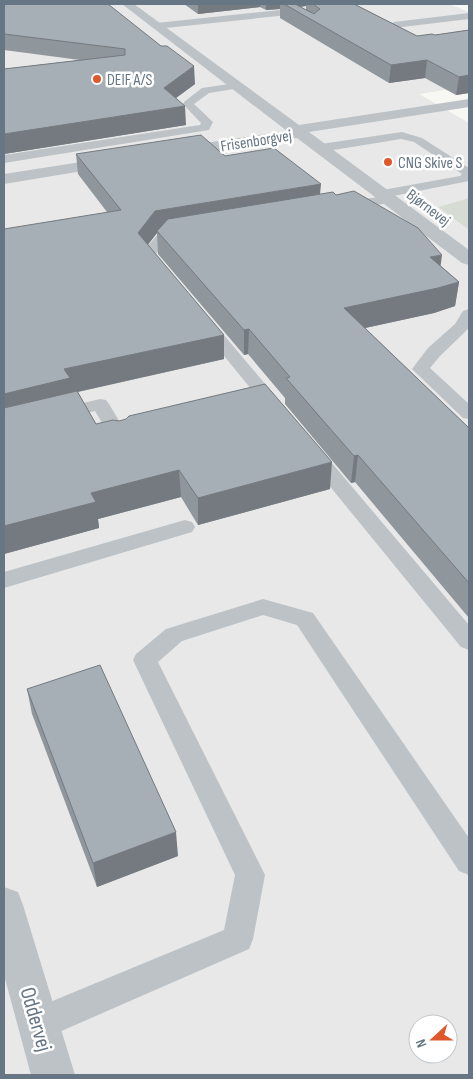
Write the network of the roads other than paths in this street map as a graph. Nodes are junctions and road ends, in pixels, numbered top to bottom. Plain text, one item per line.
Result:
1 (127, 4) edge
2 (306, 10) edge
3 (290, 12) junction
4 (469, 16) edge
5 (156, 26) junction
6 (314, 26) edge
7 (407, 32) edge
8 (236, 86) junction
9 (469, 103) edge
10 (298, 131) junction
11 (321, 148) junction
12 (160, 154) edge
13 (4, 159) edge
14 (131, 159) edge
15 (469, 173) edge
16 (4, 179) edge
17 (386, 196) junction
18 (330, 209) edge
19 (202, 230) edge
20 (469, 259) edge
21 (172, 283) edge
22 (196, 312) edge
23 (469, 314) edge
24 (469, 414) edge
25 (4, 428) edge
26 (121, 439) edge
27 (185, 527) dead end
28 (4, 580) edge
29 (469, 642) edge
30 (469, 862) edge
31 (4, 905) edge
32 (38, 1024) junction
33 (53, 1075) edge

1 - 5 street, Bjørnevej
2 - 3 lane
3 - 5 lane
3 - 6 lane
4 - 7 lane
5 - 8 street, Bjørnevej
8 - 10 street, Bjørnevej
8 - 13 lane
9 - 10 street
10 - 11 street, Bjørnevej
10 - 12 street, Frisenborgvej
11 - 15 lane
11 - 17 street, Bjørnevej
14 - 16 street
15 - 17 lane
17 - 18 lane
17 - 20 street, Bjørnevej
19 - 21 lane
22 - 29 lane
23 - 24 lane
25 - 26 lane
27 - 28 lane
30 - 32 lane
31 - 32 street, Oddervej
32 - 33 street, Oddervej

